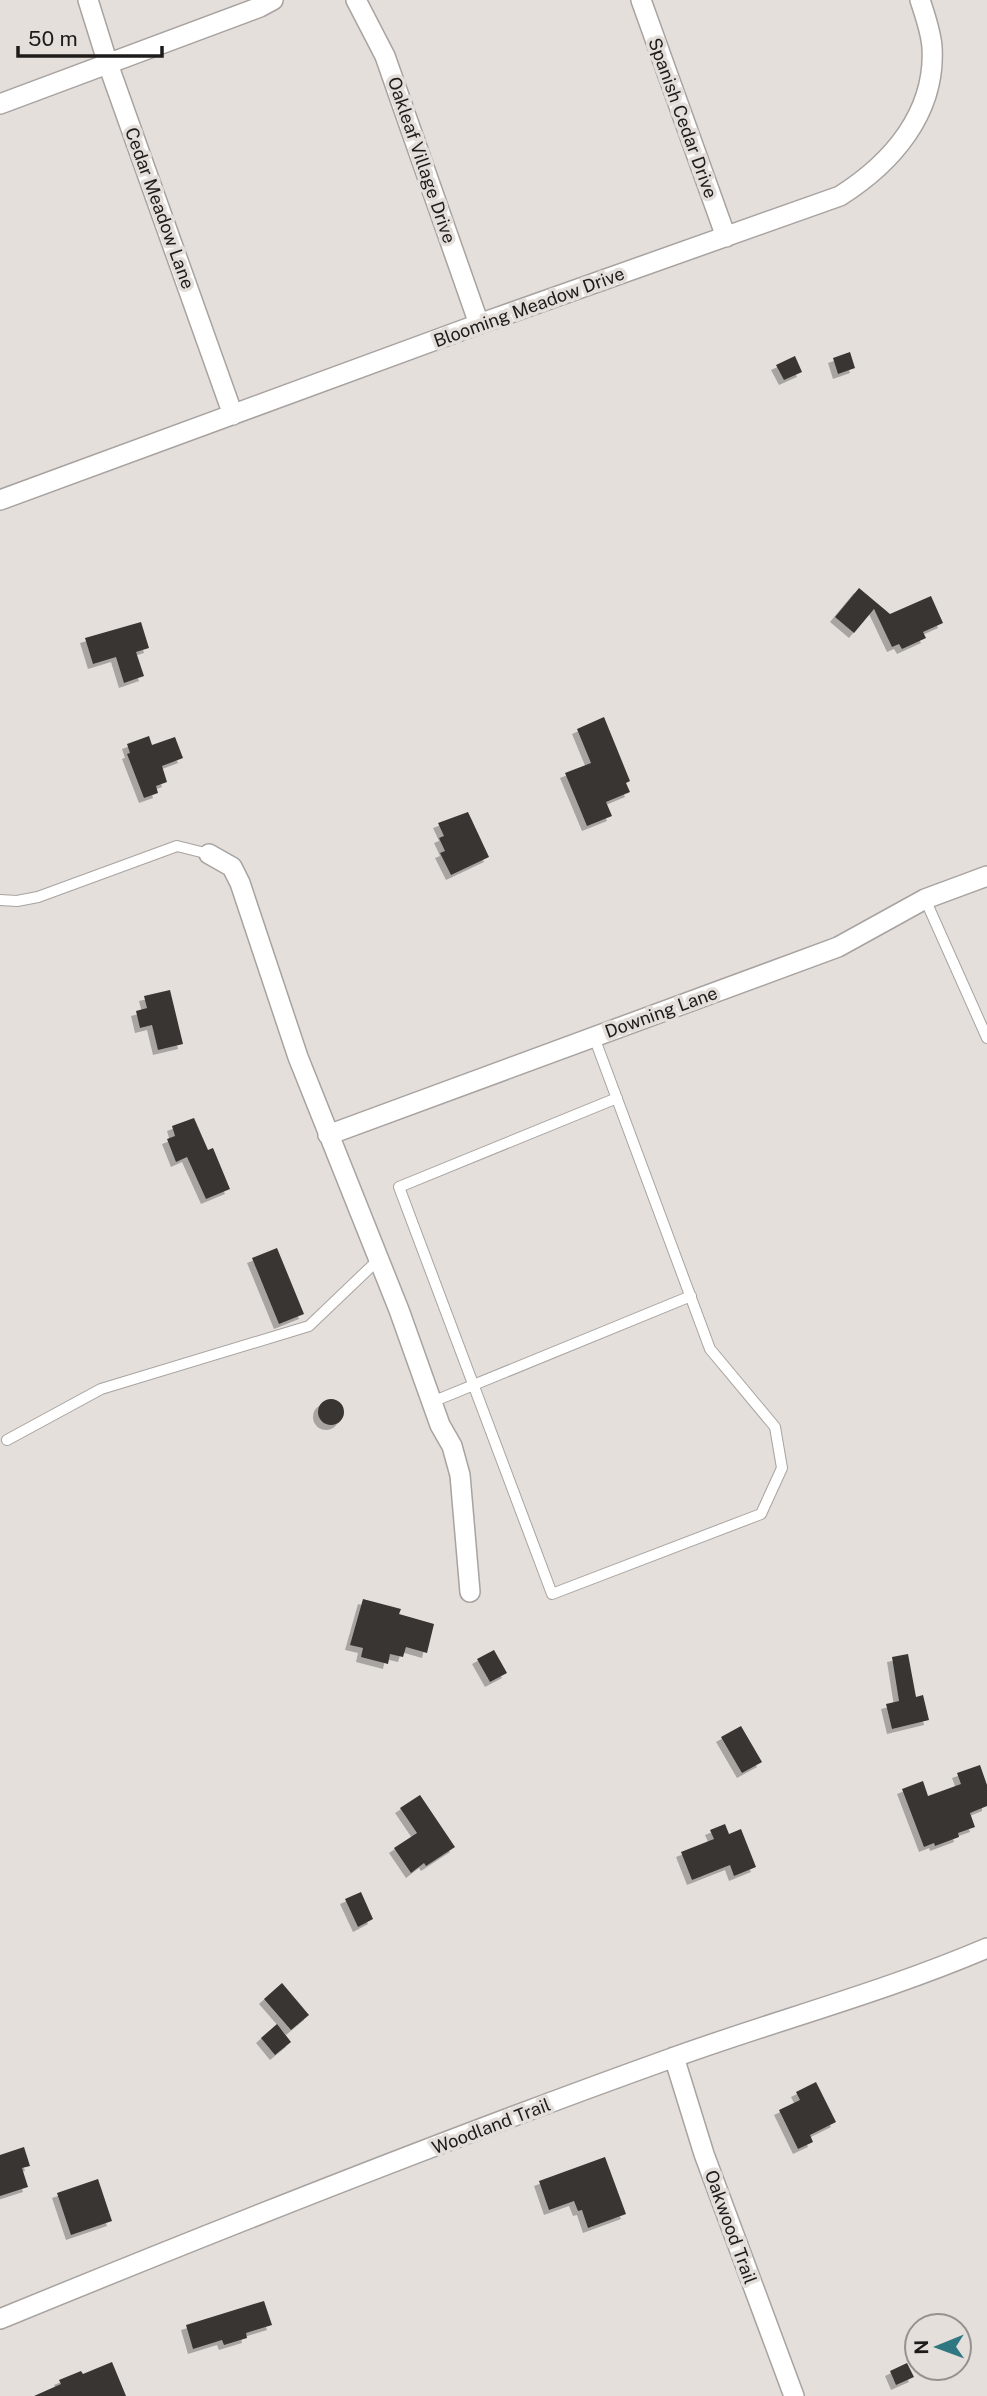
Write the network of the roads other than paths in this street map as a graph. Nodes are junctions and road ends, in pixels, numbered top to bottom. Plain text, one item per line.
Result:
1 (88, 0) edge
2 (273, 0) edge
3 (356, 0) edge
4 (641, 0) edge
5 (920, 0) edge
6 (108, 64) junction
7 (0, 104) edge
8 (726, 237) junction
9 (480, 324) junction
10 (233, 415) junction
11 (0, 500) edge
12 (209, 854) joint
13 (987, 876) edge
14 (0, 900) edge
15 (925, 900) junction
16 (594, 1037) junction
17 (987, 1038) edge
18 (617, 1098) junction
19 (328, 1135) junction
20 (378, 1260) junction
21 (691, 1296) junction
22 (472, 1386) junction
23 (432, 1402) junction
24 (7, 1440) dead end
25 (470, 1592) dead end
26 (987, 1948) edge
27 (674, 2057) junction
28 (0, 2319) edge
29 (794, 2396) edge

1 - 6 street, Cedar Meadow Lane
2 - 6 street
3 - 9 street, Oakleaf Village Drive
4 - 8 street, Spanish Cedar Drive
5 - 8 street, Blooming Meadow Drive
6 - 7 street
6 - 10 street, Cedar Meadow Lane
8 - 9 street, Blooming Meadow Drive
9 - 10 street, Blooming Meadow Drive
10 - 11 street, Blooming Meadow Drive
12 - 14 lane
12 - 19 street
13 - 15 street, Downing Lane
15 - 16 street, Downing Lane
15 - 17 lane
16 - 18 lane
16 - 19 street, Downing Lane
18 - 21 lane
18 - 22 lane
19 - 20 street
20 - 23 street
20 - 24 lane
21 - 22 lane
21 - 22 lane
22 - 23 lane
23 - 25 street
26 - 27 street, Woodland Trail
27 - 28 street, Woodland Trail
27 - 29 street, Oakwood Trail

